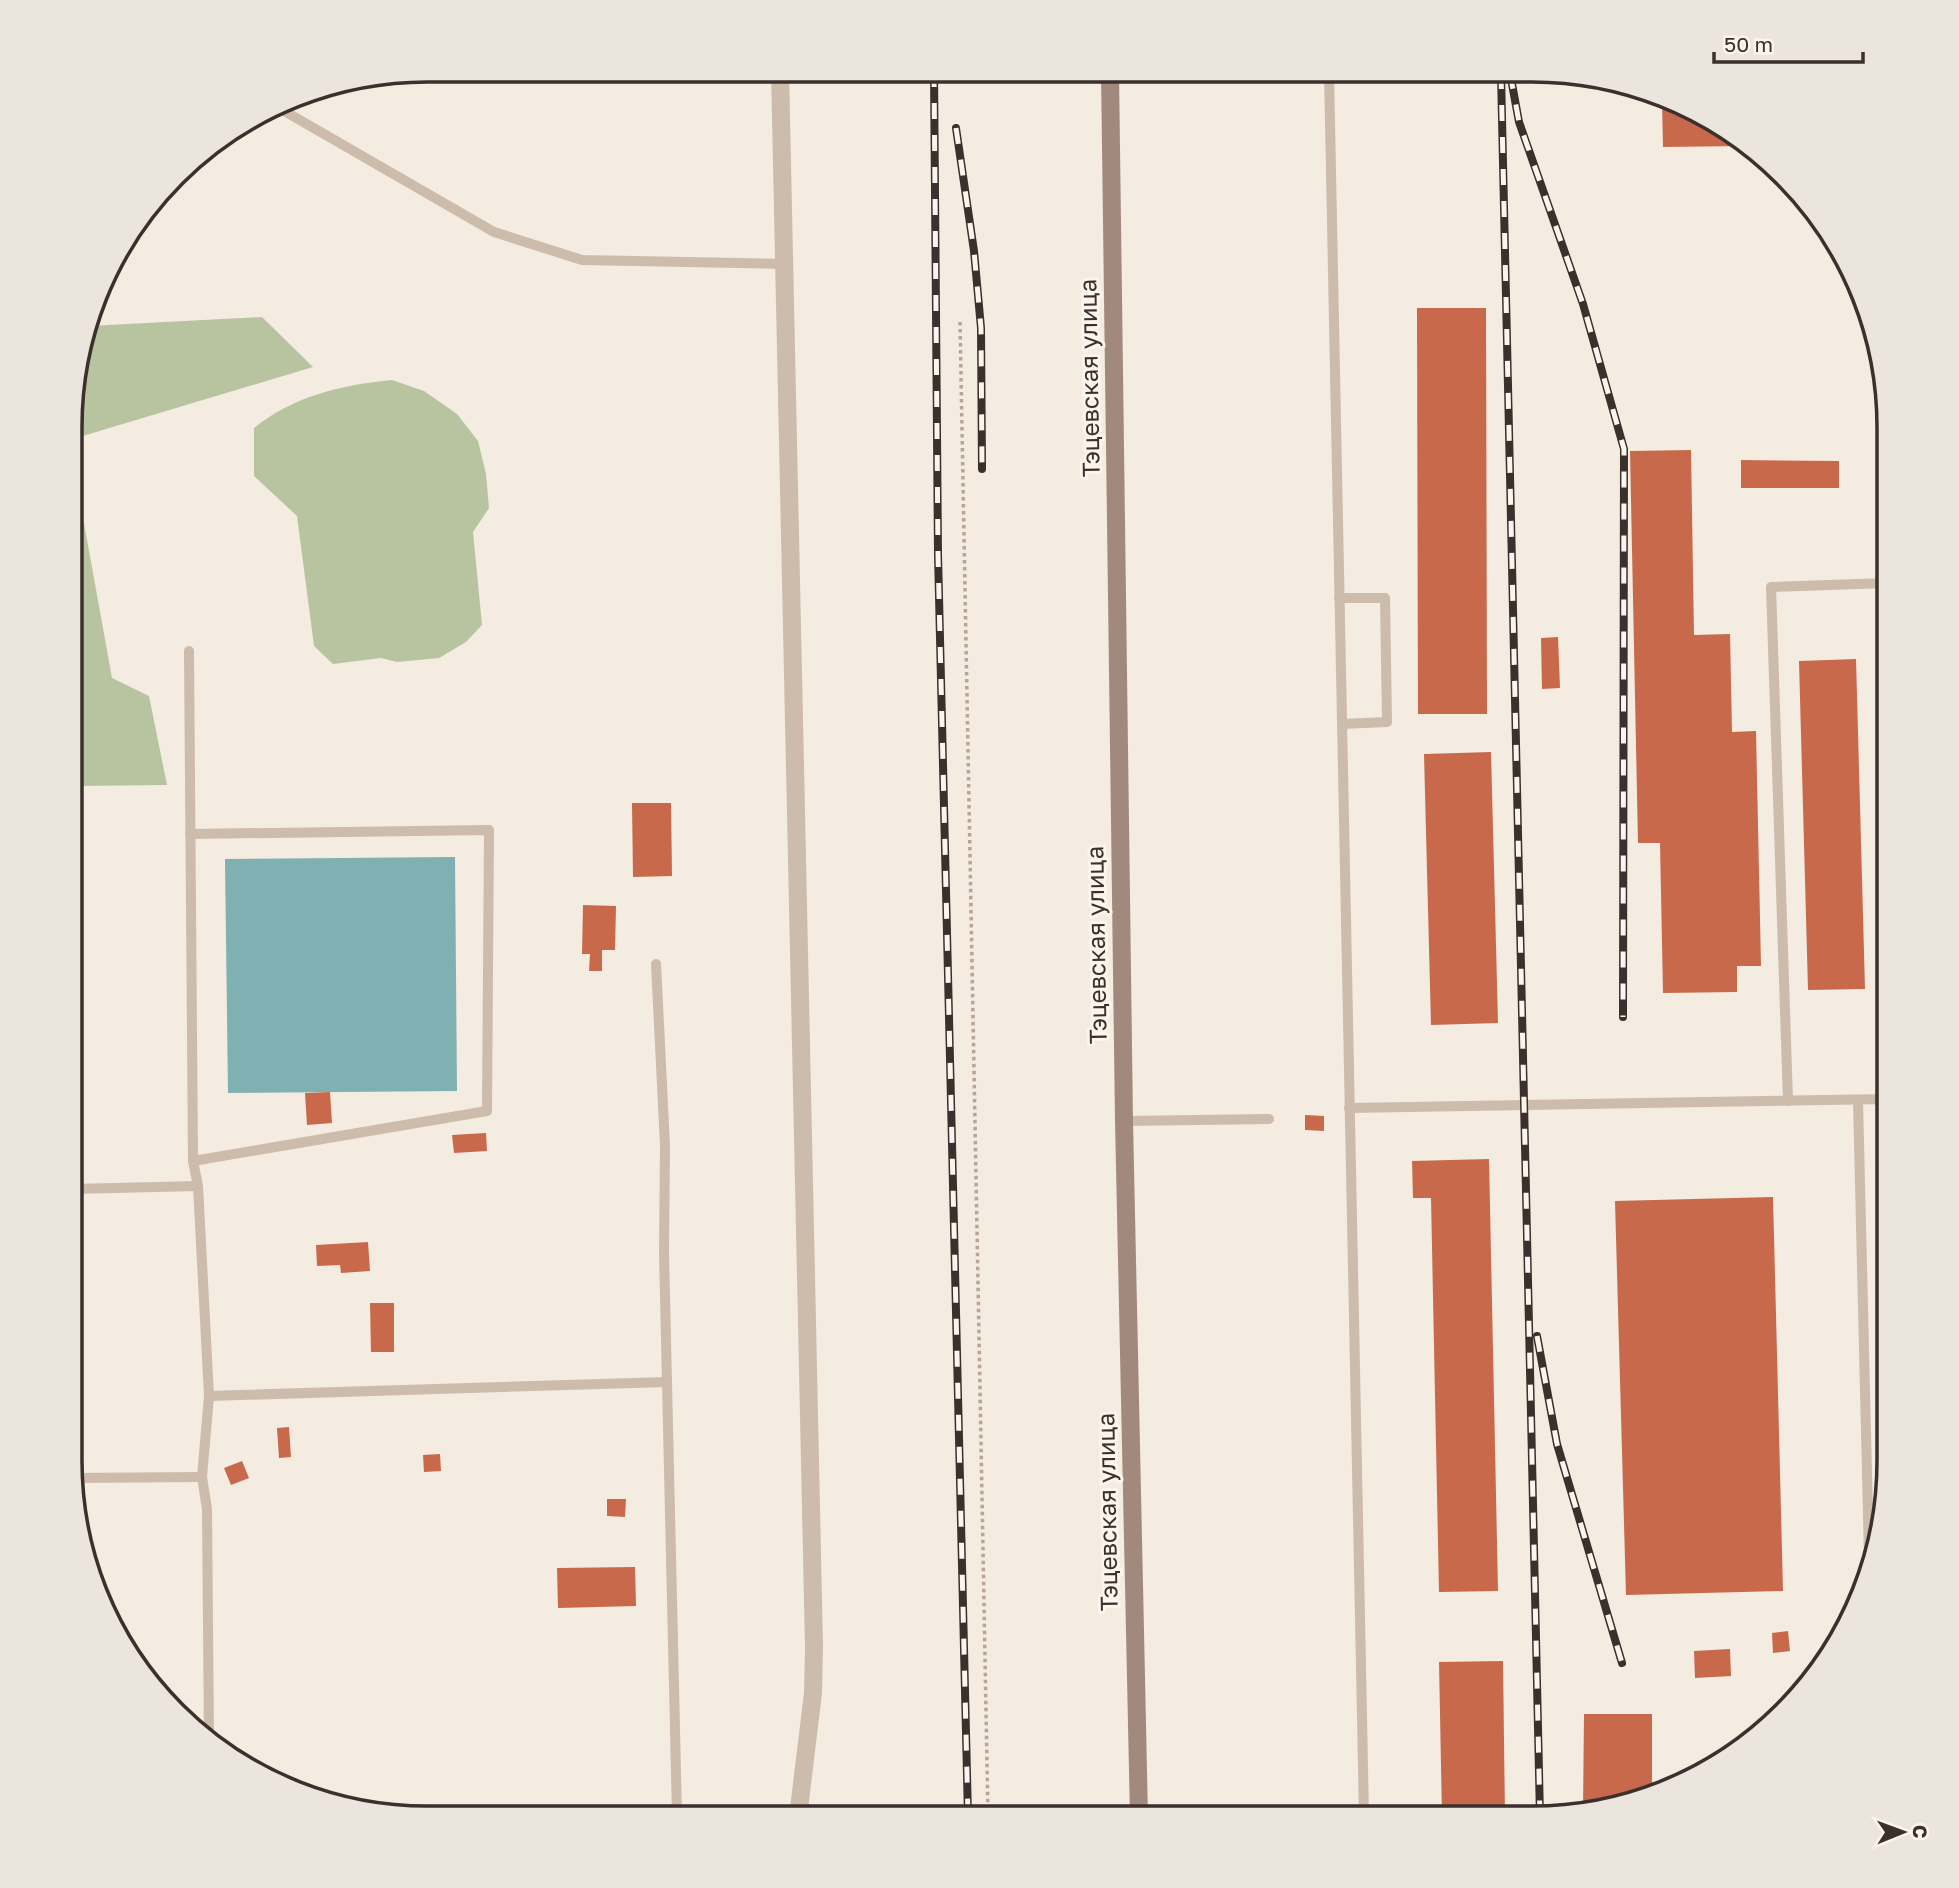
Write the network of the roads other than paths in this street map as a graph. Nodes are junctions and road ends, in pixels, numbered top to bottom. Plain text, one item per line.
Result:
1 (780, 82) edge
2 (1110, 82) edge
3 (1329, 82) edge
4 (286, 112) edge
5 (785, 264) junction
6 (1877, 583) edge
7 (1339, 597) junction
8 (188, 651) dead end
9 (1342, 724) junction
10 (190, 834) junction
11 (656, 964) dead end
12 (1877, 1099) edge
13 (1858, 1100) junction
14 (1788, 1101) junction
15 (1349, 1108) junction
16 (1269, 1119) dead end
17 (1124, 1121) junction
18 (193, 1161) junction
19 (198, 1186) junction
20 (82, 1189) edge
21 (667, 1382) junction
22 (209, 1396) junction
23 (83, 1478) edge
24 (202, 1478) junction
25 (1868, 1535) edge
26 (209, 1728) edge
27 (677, 1806) edge
28 (799, 1806) edge
29 (1139, 1806) edge
30 (1364, 1806) edge

1 - 5 street
2 - 17 street, Тэцевская улица
3 - 7 lane
4 - 5 lane
5 - 28 street
6 - 14 lane
7 - 9 lane
7 - 9 lane
8 - 10 lane
9 - 15 lane
10 - 18 lane
10 - 18 lane
11 - 21 lane
12 - 13 lane
13 - 14 lane
13 - 25 lane
14 - 15 lane
15 - 30 lane
16 - 17 lane
17 - 29 street, Тэцевская улица
18 - 19 lane
19 - 20 lane
19 - 22 lane
21 - 22 lane
21 - 27 lane
22 - 24 lane
23 - 24 lane
24 - 26 lane

